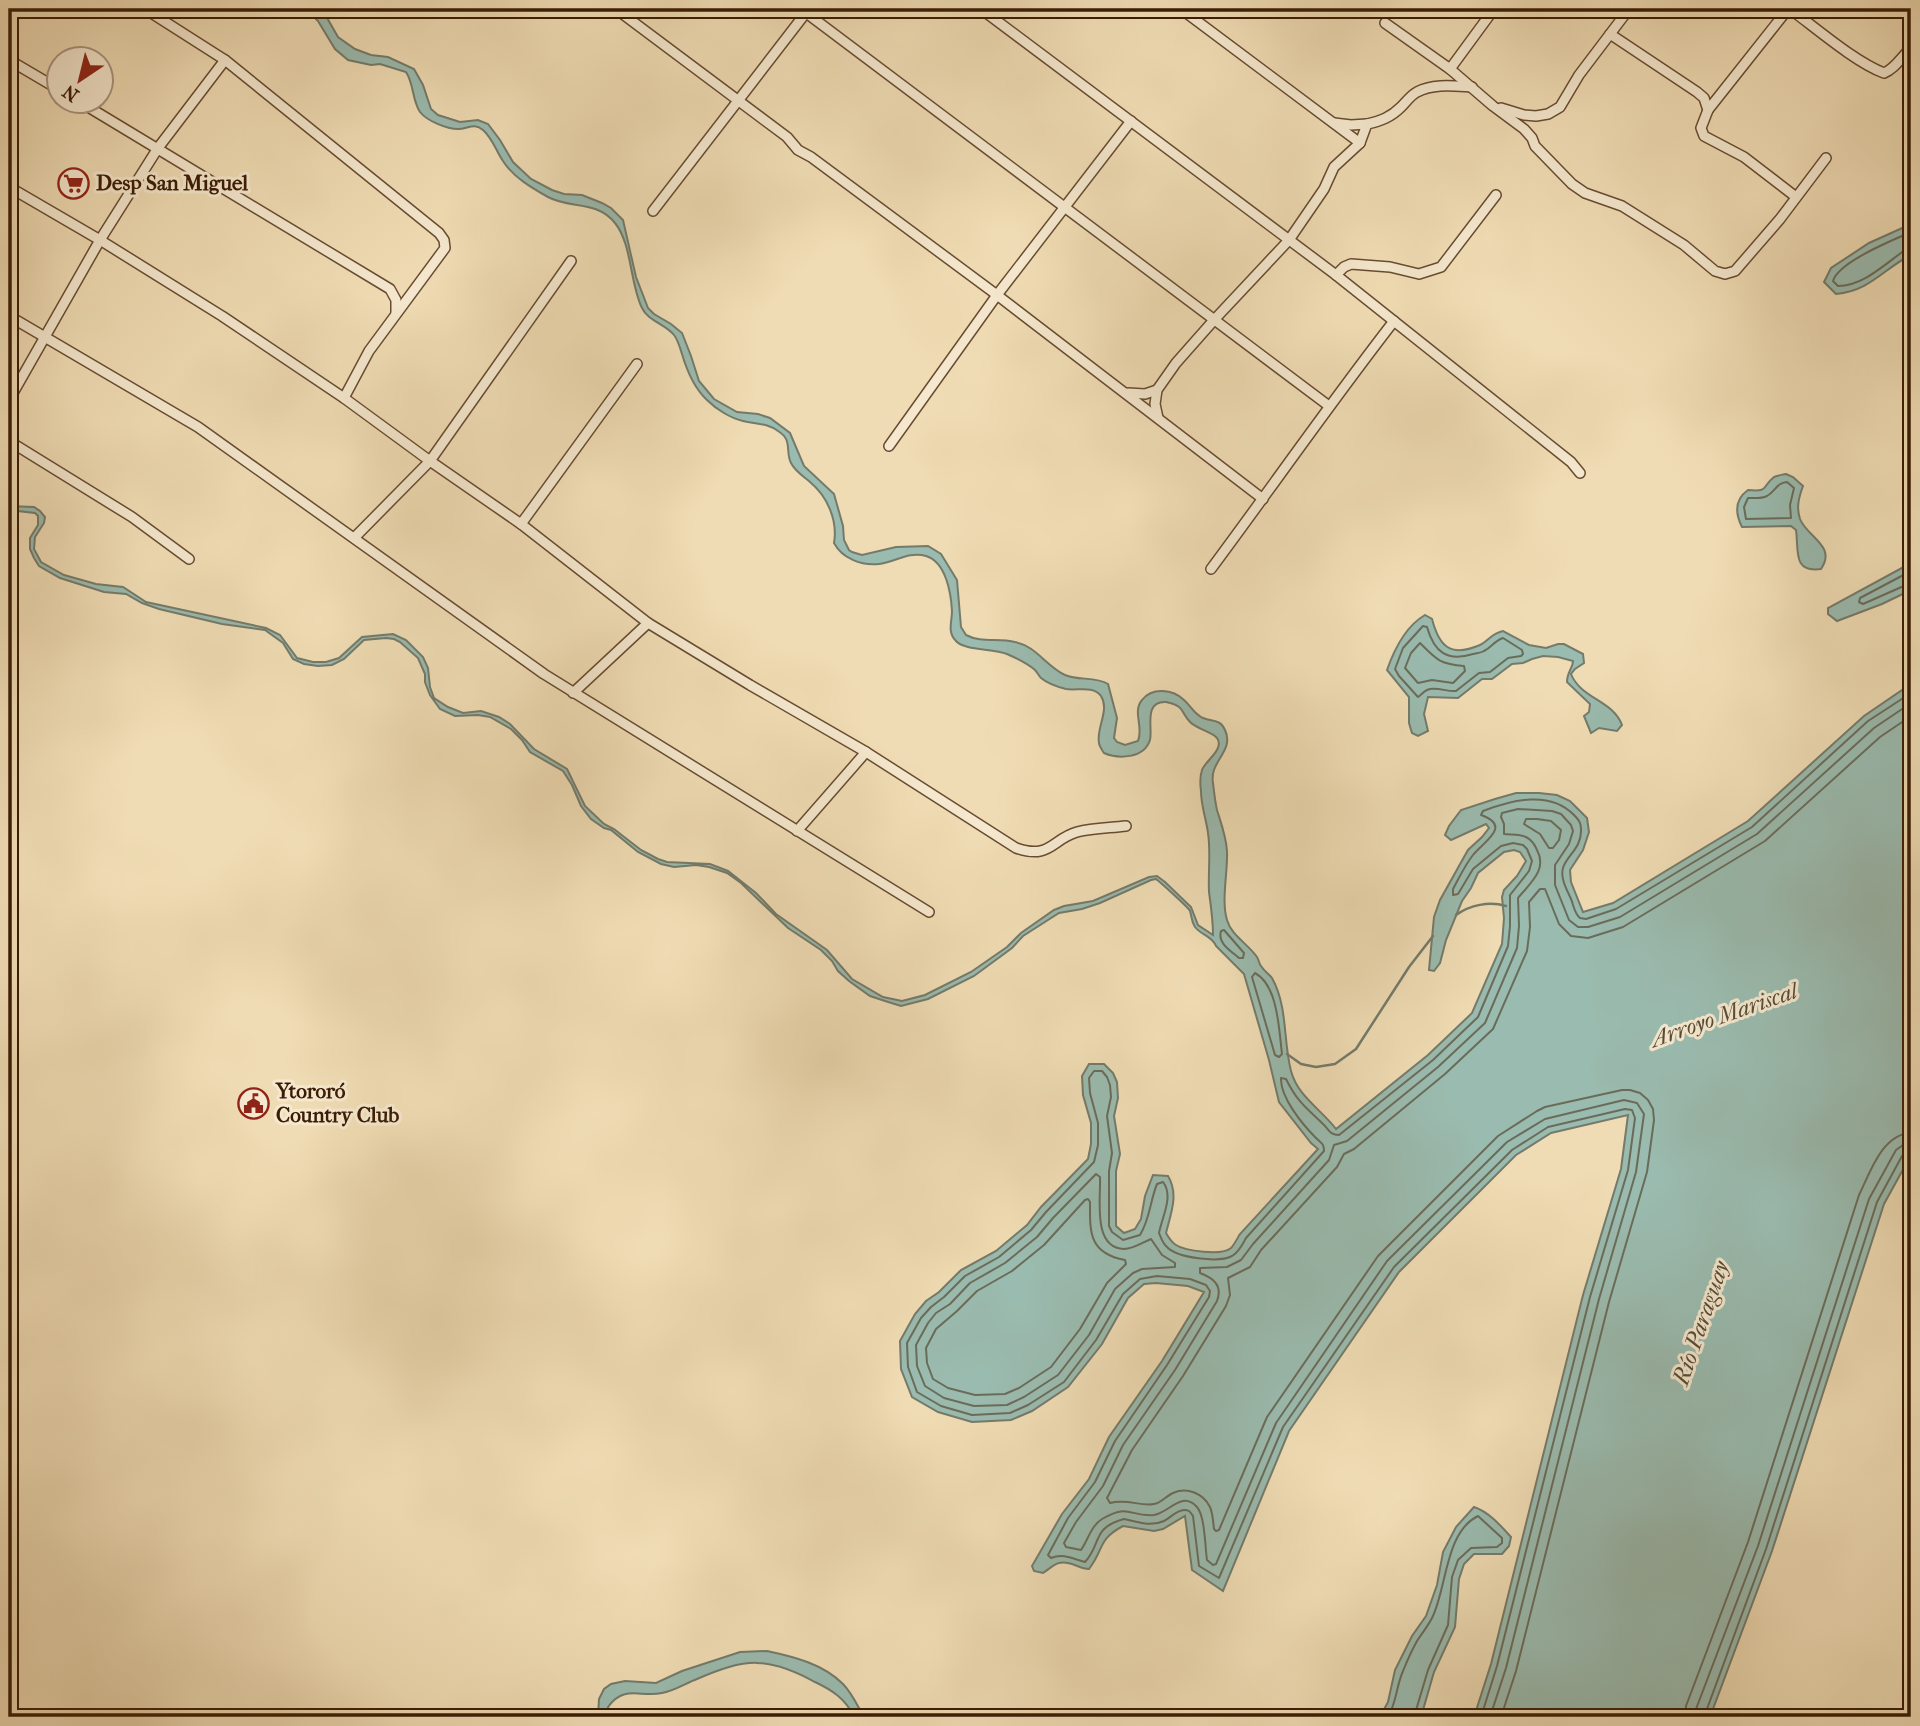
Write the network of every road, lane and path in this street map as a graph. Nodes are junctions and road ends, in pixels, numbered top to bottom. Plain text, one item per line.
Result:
1 (146, 9) edge
2 (617, 9) edge
3 (981, 9) edge
4 (1205, 9) edge
5 (1494, 9) edge
6 (1629, 9) edge
7 (1789, 9) edge
8 (806, 10) edge
9 (1185, 12) edge
10 (1385, 23) dead end
11 (1610, 34) junction
12 (1911, 48) edge
13 (9, 60) edge
14 (225, 60) junction
15 (1450, 69) junction
16 (46, 82) edge
17 (1472, 88) junction
18 (738, 100) junction
19 (1493, 106) junction
20 (1709, 110) junction
21 (104, 116) edge
22 (1132, 121) junction
23 (1333, 122) junction
24 (1367, 124) junction
25 (1360, 143) junction
26 (159, 148) junction
27 (1826, 158) dead end
28 (9, 187) edge
29 (1496, 195) dead end
30 (1796, 197) junction
31 (1064, 207) junction
32 (653, 211) dead end
33 (100, 240) junction
34 (1289, 240) junction
35 (571, 261) dead end
36 (1336, 275) junction
37 (997, 295) junction
38 (396, 313) junction
39 (9, 316) edge
40 (1214, 320) junction
41 (1394, 321) junction
42 (43, 338) junction
43 (637, 364) dead end
44 (1157, 390) junction
45 (1125, 392) junction
46 (344, 398) junction
47 (9, 400) edge
48 (1329, 406) junction
49 (1158, 418) junction
50 (9, 441) edge
51 (889, 446) dead end
52 (430, 461) junction
53 (1580, 473) dead end
54 (1263, 499) junction
55 (521, 524) junction
56 (354, 538) junction
57 (189, 559) dead end
58 (1211, 569) dead end
59 (648, 623) junction
60 (573, 692) junction
61 (866, 752) junction
62 (1126, 825) dead end
63 (797, 831) junction
64 (929, 912) dead end

1 - 14 street
2 - 18 street
3 - 22 street
4 - 9 street
5 - 15 street
6 - 11 street
7 - 12 street
7 - 20 street
8 - 18 street
8 - 31 street
9 - 23 street
10 - 15 street
11 - 19 street
11 - 20 street
13 - 16 street
14 - 26 street
14 - 38 street
15 - 17 street
17 - 19 street
17 - 24 street
18 - 32 street
18 - 37 street
19 - 30 street
20 - 30 street
21 - 26 street
22 - 31 street
22 - 34 street
23 - 24 street
23 - 25 street
24 - 25 street
25 - 34 street
26 - 33 street
26 - 38 street
27 - 30 street
28 - 33 street
29 - 36 street
31 - 37 street
31 - 40 street
33 - 42 street
33 - 46 street
34 - 36 street
34 - 40 street
35 - 52 street
36 - 41 street
37 - 45 street
37 - 51 street
38 - 46 street
39 - 42 street
40 - 44 street
40 - 48 street
41 - 48 street
41 - 53 street
42 - 47 street
42 - 56 street
43 - 55 street
44 - 45 street
44 - 49 street
45 - 49 street
46 - 52 street
48 - 54 street
49 - 54 street
50 - 57 street
52 - 55 street
52 - 56 street
54 - 58 street
55 - 59 street
56 - 60 street
59 - 60 street
59 - 61 street
60 - 63 street
61 - 62 street
61 - 63 street
63 - 64 street

